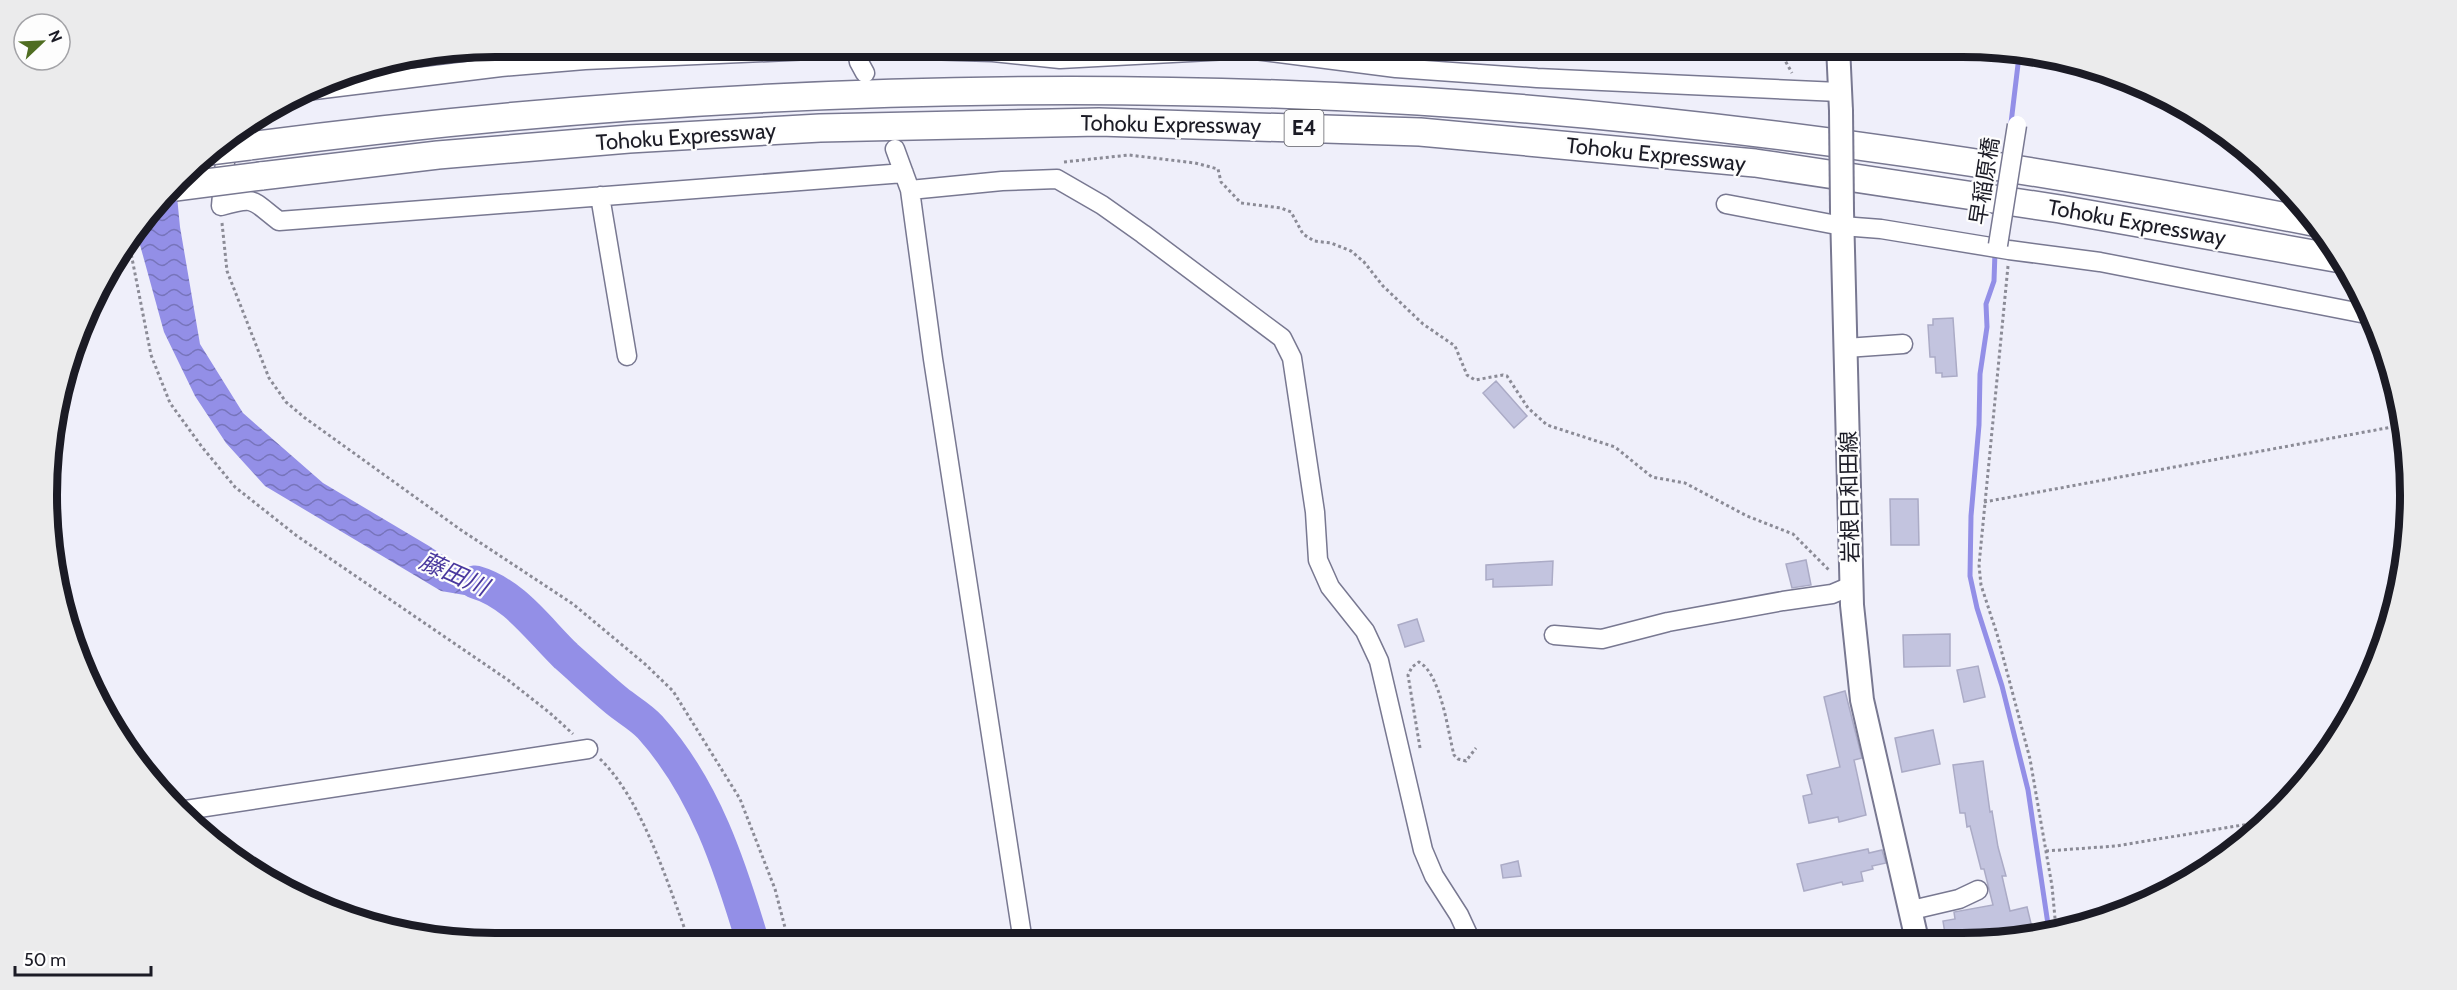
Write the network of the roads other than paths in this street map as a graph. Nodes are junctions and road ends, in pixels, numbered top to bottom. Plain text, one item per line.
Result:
1 (670, 57) edge
2 (858, 57) edge
3 (1041, 57) edge
4 (1097, 57) edge
5 (1310, 57) edge
6 (1838, 57) edge
7 (865, 73) dead end
8 (333, 88) edge
9 (1840, 102) junction
10 (2017, 125) dead end
11 (238, 142) edge
12 (895, 149) dead end
13 (907, 181) junction
14 (184, 186) edge
15 (600, 196) junction
16 (1726, 204) dead end
17 (1842, 218) junction
18 (2303, 220) edge
19 (2004, 247) junction
20 (2329, 257) edge
21 (2361, 313) edge
22 (1904, 344) dead end
23 (1846, 348) junction
24 (627, 356) dead end
25 (1851, 586) junction
26 (1554, 635) dead end
27 (588, 749) road end
28 (190, 809) edge
29 (1978, 890) dead end
30 (1912, 910) junction
31 (1022, 933) edge
32 (1468, 933) edge
33 (1916, 933) edge

1 - 8 street
2 - 7 street
3 - 4 street
5 - 9 street
6 - 9 main road, 岩根日和田線
9 - 17 main road, 岩根日和田線, bridge
10 - 19 street, 早稲原橋, bridge
11 - 15 street
11 - 18 highway, Tohoku Expressway / E4
12 - 13 street
13 - 15 street
13 - 31 street
13 - 32 street
14 - 20 highway, Tohoku Expressway / E4, bridge
15 - 24 street
16 - 17 street
17 - 19 street
17 - 23 main road, 岩根日和田線
19 - 21 street
22 - 23 street
23 - 25 main road, 岩根日和田線
25 - 26 street
25 - 30 main road, 岩根日和田線
27 - 28 street
29 - 30 street
30 - 33 main road, 岩根日和田線

